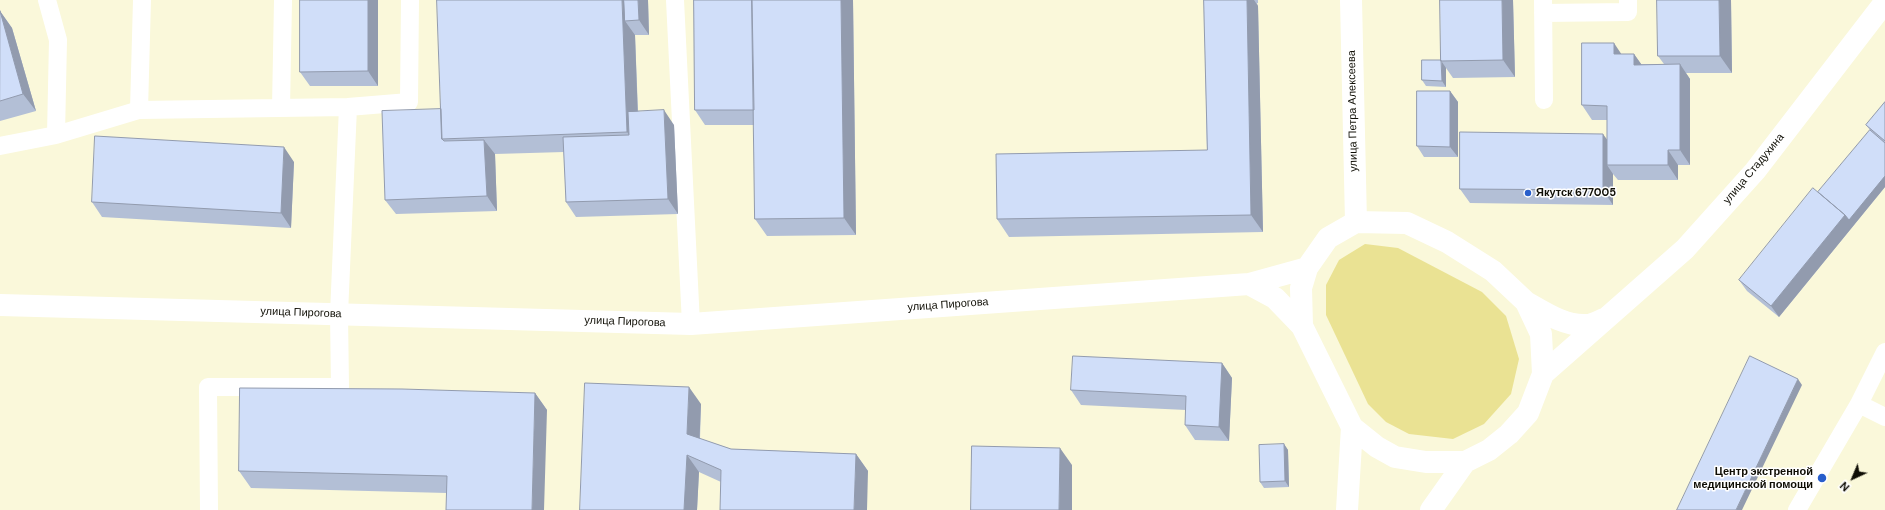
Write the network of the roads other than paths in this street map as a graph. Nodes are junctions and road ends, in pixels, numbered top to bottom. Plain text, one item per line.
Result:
1 (48, 0) edge
2 (142, 0) edge
3 (283, 0) edge
4 (410, 0) edge
5 (675, 0) edge
6 (1351, 0) edge
7 (1628, 0) edge
8 (1885, 2) edge
9 (1543, 7) edge
10 (1544, 100) dead end
11 (348, 107) junction
12 (281, 108) junction
13 (139, 110) junction
14 (56, 135) junction
15 (0, 146) edge
16 (1356, 222) junction
17 (1307, 268) junction
18 (1249, 284) junction
19 (1526, 302) junction
20 (0, 305) edge
21 (340, 314) junction
22 (1604, 319) junction
23 (691, 324) junction
24 (1302, 326) junction
25 (1885, 352) edge
26 (1543, 374) junction
27 (1859, 404) junction
28 (1885, 417) edge
29 (1352, 427) junction
30 (1465, 462) junction
31 (209, 510) edge
32 (1347, 510) edge
33 (1432, 510) edge
34 (1797, 510) edge

1 - 14 lane
2 - 13 lane
3 - 12 lane
4 - 11 lane
5 - 23 lane
6 - 16 street, улица Петра Алексеева
7 - 9 lane
8 - 22 street, улица Стадухина
9 - 10 lane
11 - 12 lane
11 - 21 lane
12 - 13 lane
13 - 14 lane
14 - 15 lane
16 - 17 street
16 - 19 street
17 - 18 street, улица Пирогова
17 - 24 street
18 - 23 street, улица Пирогова
18 - 24 street
19 - 22 street, улица Стадухина
19 - 26 street
20 - 21 street, улица Пирогова
21 - 23 street, улица Пирогова
21 - 31 lane
22 - 26 street, улица Стадухина
24 - 29 street
25 - 27 lane
26 - 30 street
27 - 28 lane
27 - 34 lane
29 - 30 street
29 - 32 street
30 - 33 street

